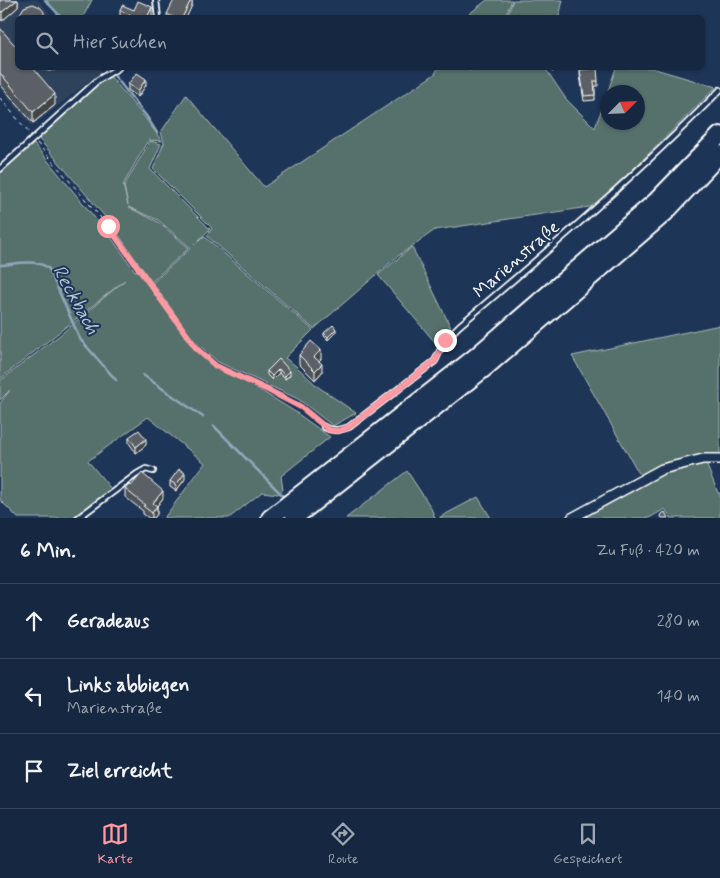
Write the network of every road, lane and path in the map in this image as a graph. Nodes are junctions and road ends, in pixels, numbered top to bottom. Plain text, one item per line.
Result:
1 (156, 0) edge
2 (158, 15) edge
3 (115, 70) edge
4 (720, 90) edge
5 (0, 98) edge
6 (720, 135) edge
7 (34, 139) junction
8 (720, 154) edge
9 (0, 168) edge
10 (324, 427) joint
11 (720, 459) edge
12 (152, 471) dead end
13 (296, 507) edge
14 (78, 518) edge
15 (270, 518) edge
16 (572, 518) edge

1 - 2 lane
3 - 7 lane
4 - 10 lane, Marienstraße
5 - 7 path
6 - 13 highway
7 - 9 lane
7 - 10 path
8 - 13 highway
11 - 16 street
12 - 14 lane
13 - 15 highway

